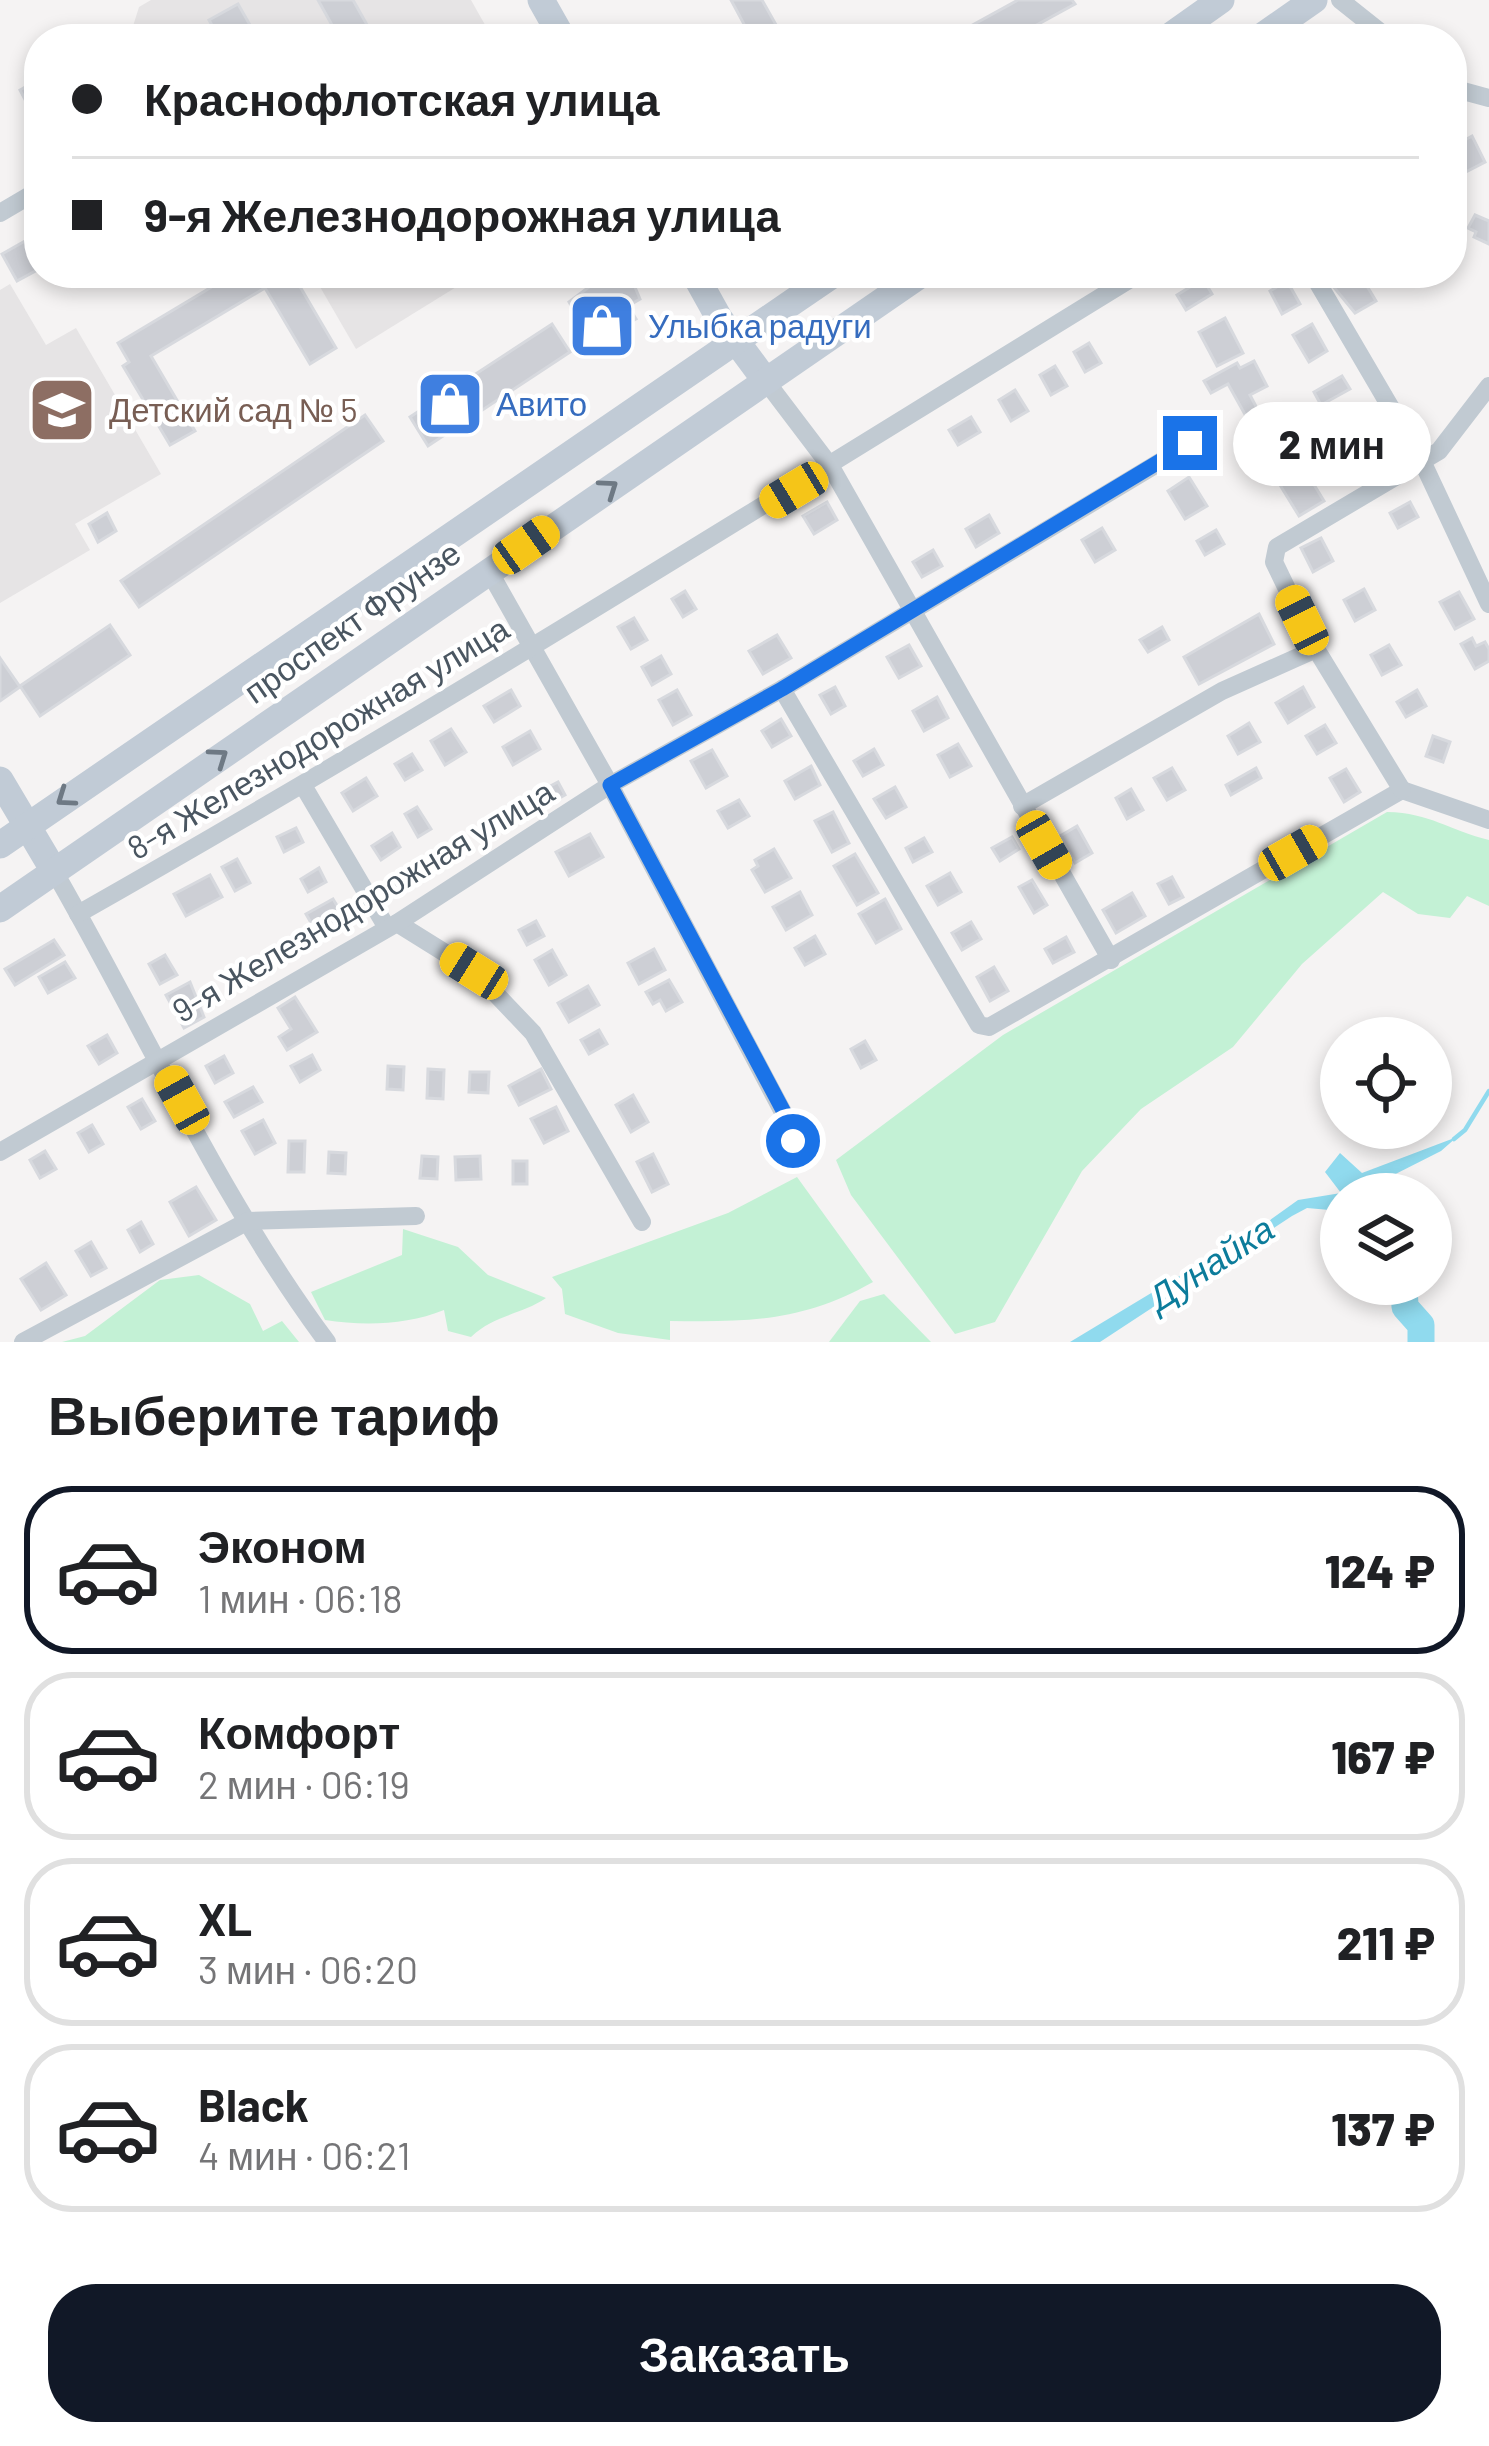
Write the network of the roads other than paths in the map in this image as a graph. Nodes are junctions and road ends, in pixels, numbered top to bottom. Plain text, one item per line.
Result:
1 (1221, 0) edge
2 (1314, 0) edge
3 (1340, 0) edge
4 (1187, 24) edge
5 (1280, 24) edge
6 (1370, 24) edge
7 (703, 288) edge
8 (813, 288) edge
9 (901, 288) edge
10 (1116, 288) edge
11 (1321, 288) edge
12 (736, 341) junction
13 (765, 380) junction
14 (1489, 386) edge
15 (1190, 443) dead end
16 (1421, 461) junction
17 (831, 467) junction
18 (489, 571) junction
19 (1489, 604) edge
20 (915, 608) junction
21 (532, 646) junction
22 (1311, 652) junction
23 (782, 689) junction
24 (0, 780) edge
25 (610, 785) junction
26 (304, 787) junction
27 (1402, 790) junction
28 (1022, 806) junction
29 (1489, 820) edge
30 (28, 825) junction
31 (0, 845) edge
32 (54, 871) junction
33 (0, 909) edge
34 (78, 914) junction
35 (392, 926) junction
36 (1111, 959) junction
37 (160, 1060) junction
38 (793, 1141) dead end
39 (0, 1151) edge
40 (416, 1216) dead end
41 (248, 1221) junction
42 (641, 1222) dead end
43 (23, 1342) edge
44 (327, 1342) edge

1 - 4 main road
2 - 5 main road
3 - 6 street
7 - 12 main road
8 - 12 main road, проспект Фрунзе
9 - 13 main road, проспект Фрунзе
10 - 17 street, 8-я Железнодорожная улица
11 - 16 street
12 - 13 main road
12 -> 30 main road, проспект Фрунзе
13 - 17 street
18 -> 13 main road, проспект Фрунзе
14 - 16 street
15 - 20 street, 9-я Железнодорожная улица
16 - 19 street
16 - 22 street
17 - 20 street
17 - 21 street, 8-я Железнодорожная улица
18 - 21 street
32 -> 18 main road, проспект Фрунзе
20 - 23 street, 9-я Железнодорожная улица
20 - 28 street
21 - 25 street
21 - 26 street, 8-я Железнодорожная улица
22 - 27 street
22 - 28 street
23 - 25 street, 9-я Железнодорожная улица
23 - 36 street
24 - 30 main road
25 - 35 street, 9-я Железнодорожная улица
25 - 38 street
26 - 34 street, 8-я Железнодорожная улица
26 - 35 street
27 - 29 street
27 - 36 street
28 - 36 street
30 - 31 main road, проспект Фрунзе
30 - 32 main road
32 - 33 main road, проспект Фрунзе
32 - 34 street
34 - 37 street
35 - 37 street, 9-я Железнодорожная улица
35 - 42 street
37 - 39 street, 9-я Железнодорожная улица
37 - 41 street
40 - 41 street
41 - 43 street
41 - 44 street

